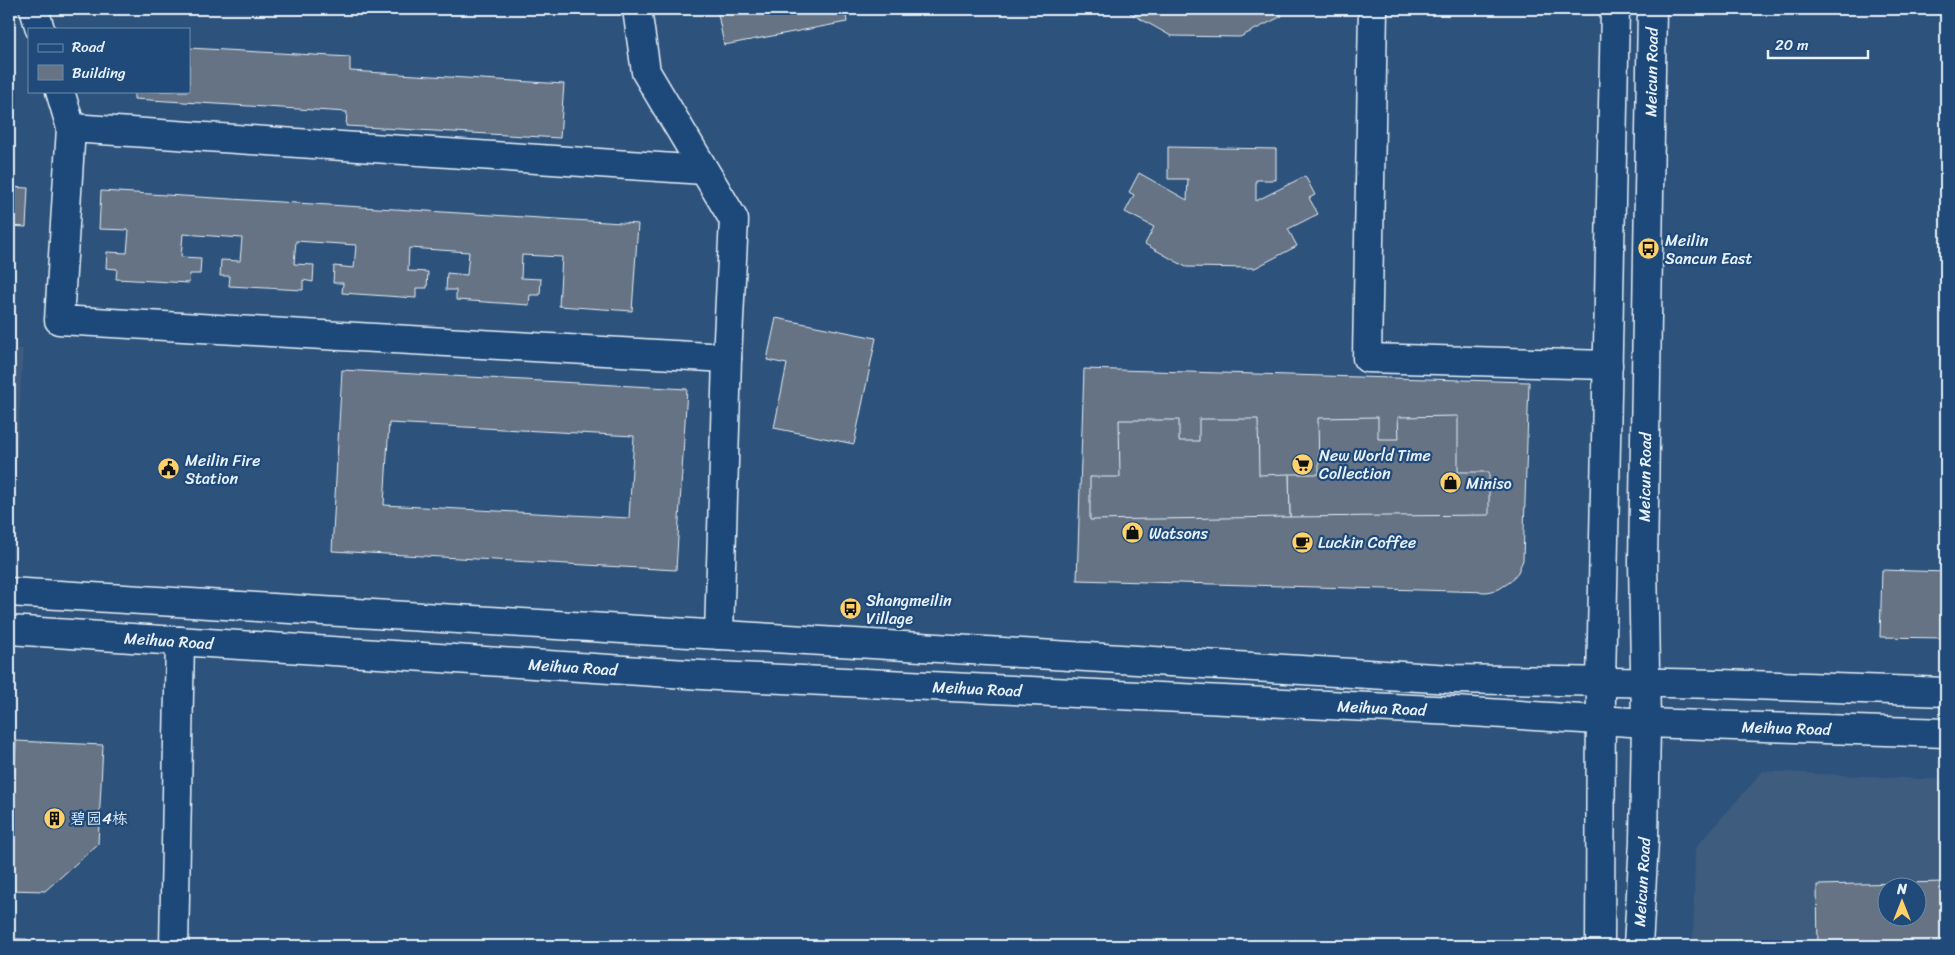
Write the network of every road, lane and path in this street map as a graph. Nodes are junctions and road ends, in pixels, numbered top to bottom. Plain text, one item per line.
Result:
1 (34, 9) edge
2 (637, 9) edge
3 (1373, 9) edge
4 (1615, 9) edge
5 (1652, 9) edge
6 (40, 28) edge
7 (60, 92) edge
8 (71, 128) junction
9 (704, 170) junction
10 (728, 358) junction
11 (1608, 365) junction
12 (9, 592) edge
13 (9, 630) edge
14 (719, 635) junction
15 (180, 641) junction
16 (1601, 683) junction
17 (1646, 684) junction
18 (1946, 692) edge
19 (1601, 720) junction
20 (1646, 723) junction
21 (1946, 733) edge
22 (174, 946) edge
23 (1600, 946) edge
24 (1638, 946) edge

1 - 6 main road
2 - 9 main road
3 - 11 main road
4 - 11 main road
5 - 17 main road, Meicun Road
7 - 8 main road
8 - 9 main road
8 - 10 main road
9 - 10 main road
10 - 14 main road
11 - 16 main road
12 - 14 main road, Meihua Road
13 - 15 main road, Meihua Road
14 - 16 main road, Meihua Road
15 - 19 main road, Meihua Road
15 - 22 main road
16 - 17 main road, Meihua Road
16 - 19 main road
17 - 18 main road, Meihua Road
17 - 20 main road, Meicun Road
19 - 20 main road, Meihua Road
19 - 23 main road
20 - 21 main road, Meihua Road
20 - 24 main road, Meicun Road

